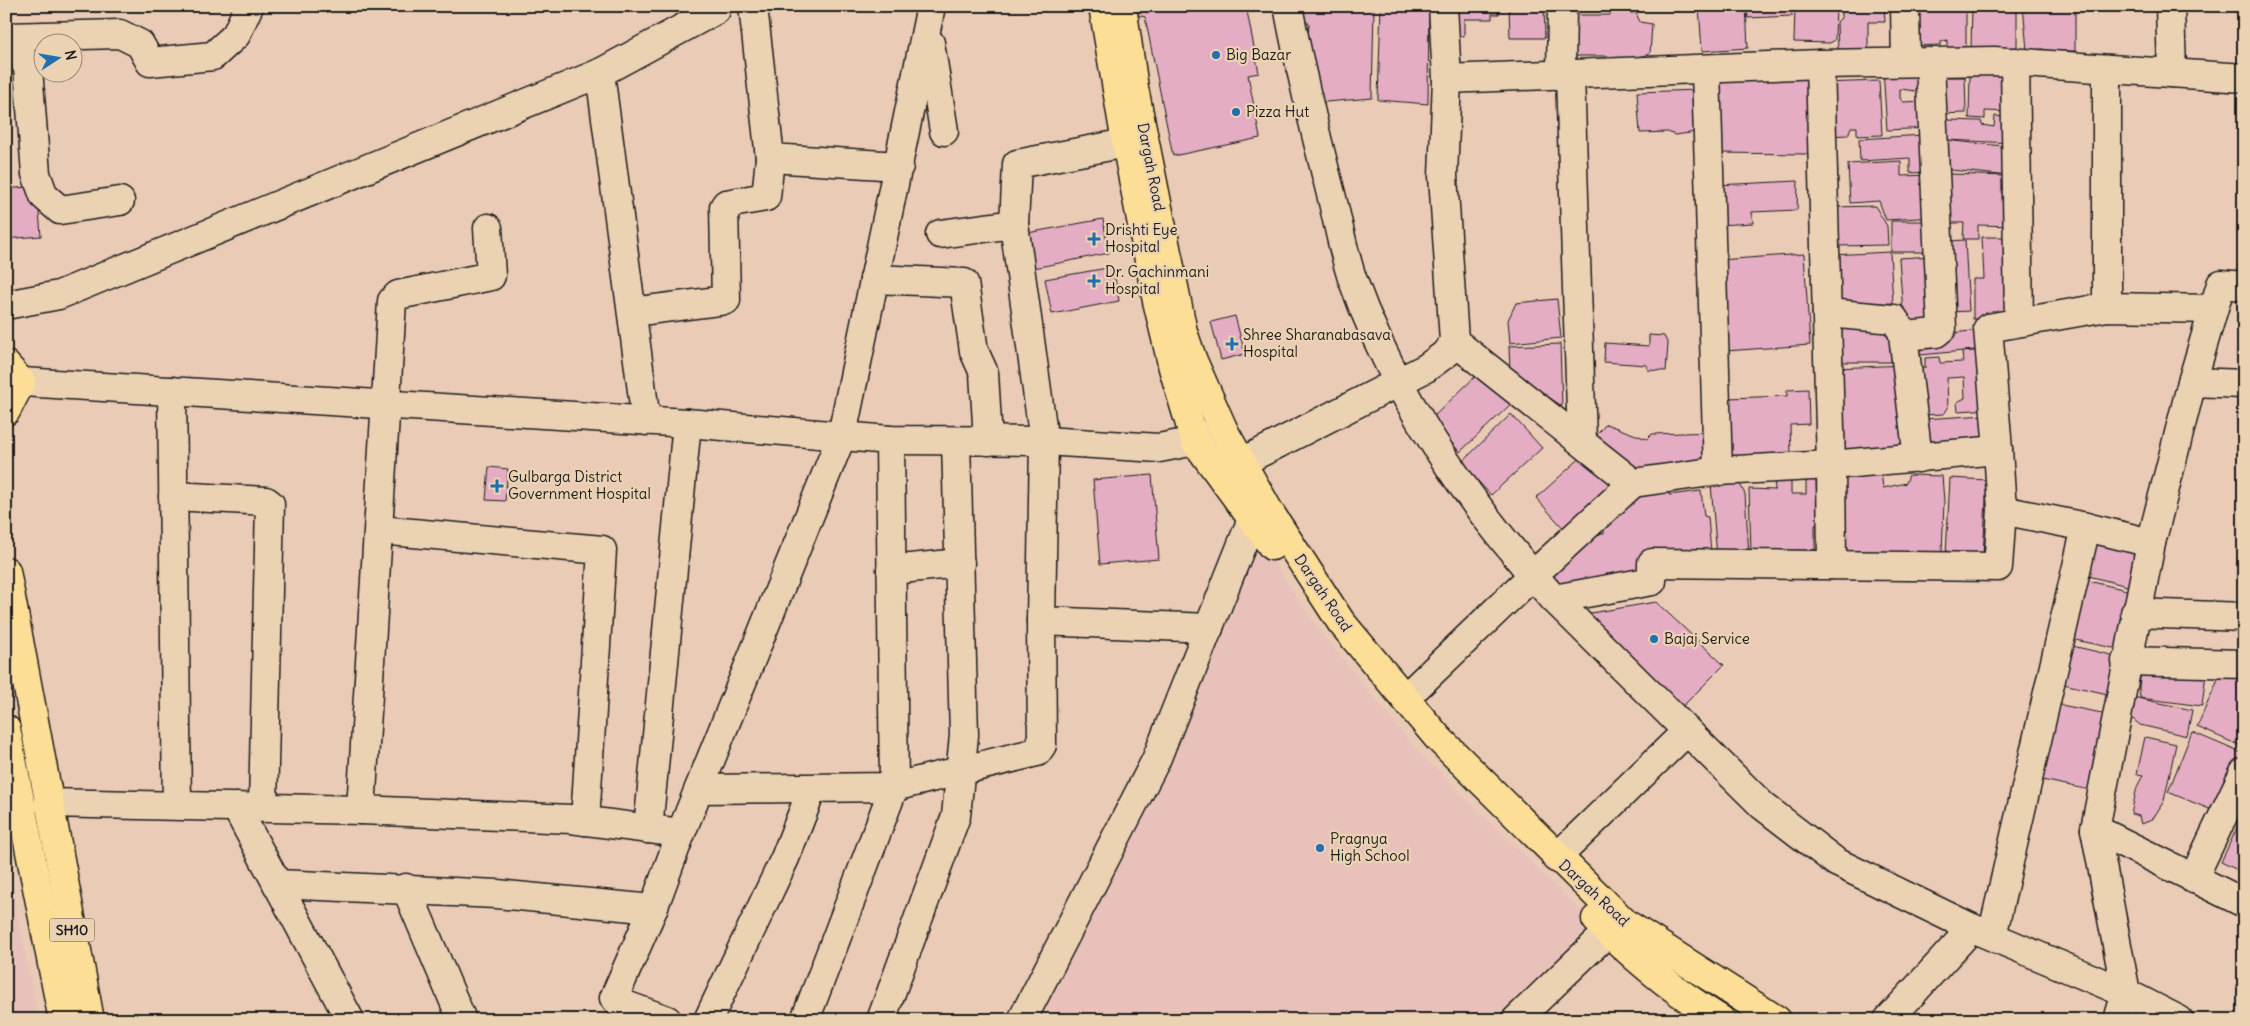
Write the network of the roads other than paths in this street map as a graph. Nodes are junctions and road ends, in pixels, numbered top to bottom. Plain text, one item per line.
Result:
1 (249, 6) edge
2 (746, 6) edge
3 (753, 6) edge
4 (1103, 6) edge
5 (1122, 6) edge
6 (1288, 6) edge
7 (1442, 6) edge
8 (1562, 6) edge
9 (1905, 6) edge
10 (2170, 6) edge
11 (713, 8) edge
12 (930, 15) edge
13 (8, 37) edge
14 (1918, 62) junction
15 (2014, 62) junction
16 (1820, 64) junction
17 (2107, 69) junction
18 (1706, 70) junction
19 (600, 73) junction
20 (2172, 73) junction
21 (1565, 76) junction
22 (2244, 78) edge
23 (1447, 79) junction
24 (944, 131) dead end
25 (1126, 143) junction
26 (770, 158) junction
27 (899, 166) junction
28 (120, 201) dead end
29 (1014, 224) junction
30 (488, 228) dead end
31 (940, 234) dead end
32 (874, 279) junction
33 (2244, 286) edge
34 (6, 305) edge
35 (2107, 307) junction
36 (2213, 309) junction
37 (632, 312) junction
38 (1827, 313) junction
39 (2019, 322) junction
40 (1903, 335) junction
41 (1454, 341) junction
42 (11, 376) edge
43 (1397, 382) junction
44 (2192, 382) junction
45 (2244, 384) edge
46 (172, 392) junction
47 (388, 406) junction
48 (6, 411) edge
49 (646, 421) junction
50 (687, 423) junction
51 (1224, 431) junction
52 (842, 435) junction
53 (890, 440) junction
54 (1195, 440) junction
55 (956, 441) junction
56 (988, 441) junction
57 (1044, 441) junction
58 (1582, 441) junction
59 (1998, 450) junction
60 (1918, 458) junction
61 (1242, 462) junction
62 (1831, 465) junction
63 (1718, 471) junction
64 (1633, 483) junction
65 (173, 496) junction
66 (2002, 510) junction
67 (1252, 519) junction
68 (2086, 527) junction
69 (380, 530) junction
70 (2151, 542) junction
71 (960, 563) junction
72 (1832, 565) junction
73 (892, 570) junction
74 (6, 571) edge
75 (1533, 575) junction
76 (1554, 599) junction
77 (2136, 613) junction
78 (2244, 617) edge
79 (1042, 621) junction
80 (1209, 628) junction
81 (2126, 662) junction
82 (2244, 664) edge
83 (1405, 698) junction
84 (6, 729) edge
85 (1687, 731) junction
86 (961, 770) junction
87 (2244, 772) edge
88 (894, 787) junction
89 (699, 789) junction
90 (812, 789) junction
91 (48, 803) junction
92 (177, 805) junction
93 (236, 806) junction
94 (263, 807) junction
95 (361, 810) junction
96 (585, 821) junction
97 (648, 829) junction
98 (2094, 829) junction
99 (681, 833) junction
100 (1556, 858) junction
101 (2193, 879) junction
102 (277, 884) junction
103 (406, 888) junction
104 (2244, 902) edge
105 (653, 909) junction
106 (1608, 932) junction
107 (1982, 932) junction
108 (2126, 993) junction
109 (63, 1020) edge
110 (90, 1020) edge
111 (350, 1020) edge
112 (462, 1020) edge
113 (667, 1020) edge
114 (708, 1020) edge
115 (805, 1020) edge
116 (881, 1020) edge
117 (1022, 1020) edge
118 (1516, 1020) edge
119 (1721, 1020) edge
120 (1777, 1020) edge
121 (1888, 1020) edge
122 (2118, 1020) edge
123 (2179, 1020) edge

1 - 13 street
2 - 11 street
3 - 26 street
4 - 25 main road, Dargah Road
5 - 51 main road, Dargah Road
6 - 43 street
7 - 23 street
8 - 21 street
9 - 14 street
10 - 20 street
11 - 19 street
12 - 24 street
12 - 27 street
13 - 28 street
14 - 15 street
14 - 16 street
14 - 40 street
15 - 17 street
15 - 39 street
16 - 18 street
16 - 38 street
17 - 20 street
17 - 35 street
18 - 21 street
18 - 63 street
19 - 34 street
19 - 37 street
20 - 22 street
21 - 23 street
21 - 58 street
23 - 41 street
25 - 29 street
25 - 54 main road, Dargah Road
26 - 27 street
26 - 37 street
27 - 32 street
29 - 31 street
29 - 57 street
30 - 47 street
32 - 52 street
32 - 56 street
33 - 36 street
35 - 36 street
35 - 39 street
36 - 44 street
37 - 49 street
38 - 40 street
38 - 62 street
39 - 59 street
40 - 60 street
41 - 43 street
41 - 58 street
42 - 46 street
42 - 48 main road
43 - 61 street
43 - 75 street
44 - 45 street
44 - 70 street
46 - 47 street
46 - 65 street
47 - 49 street
47 - 69 street
49 - 50 street
50 - 52 street
50 - 97 street
51 - 54 street
51 - 61 main road, Dargah Road
52 - 53 street
52 - 89 street
53 - 55 street
53 - 73 street
54 - 57 street
54 - 67 main road, Dargah Road
55 - 56 street
55 - 71 street
56 - 57 street
57 - 79 street
58 - 64 street
59 - 60 street
59 - 66 street
60 - 62 street
61 - 83 main road, Dargah Road
62 - 63 street
62 - 72 street
63 - 64 street
64 - 75 street
65 - 92 street
65 - 94 street
66 - 68 street
66 - 72 street
67 - 80 street
67 - 106 main road, Dargah Road
68 - 70 street
68 - 107 street
69 - 95 street
69 - 96 street
70 - 77 street
71 - 73 street
71 - 86 street
72 - 76 street
73 - 88 street
74 - 91 main road, SH10
75 - 76 street
75 - 83 street
76 - 85 street
77 - 78 street
77 - 81 street
79 - 80 street
79 - 86 street
80 - 117 street
81 - 82 street
81 - 98 street
83 - 100 main road, Dargah Road
84 - 109 main road, SH10
85 - 100 street
85 - 107 street
86 - 88 street
86 - 116 street
87 - 101 street
88 - 90 street
88 - 115 street
89 - 90 street
89 - 99 street
90 - 114 street
91 - 92 street
91 - 110 main road, SH10
92 - 93 street
93 - 94 street
93 - 102 street
94 - 95 street
95 - 96 street
96 - 97 street
97 - 99 street
98 - 101 street
98 - 108 street
99 - 105 street
100 - 120 main road, Dargah Road
101 - 104 street
102 - 103 street
102 - 111 street
103 - 105 street
103 - 112 street
105 - 113 street
106 - 118 street
106 - 119 main road, Dargah Road
107 - 108 street
107 - 121 street
108 - 122 street
108 - 123 street

